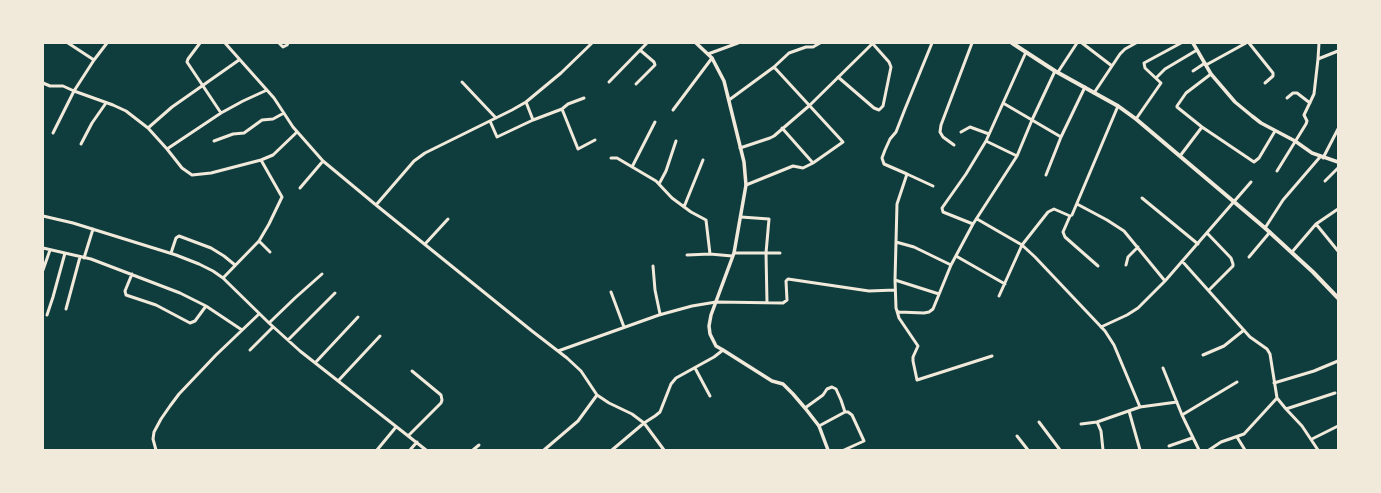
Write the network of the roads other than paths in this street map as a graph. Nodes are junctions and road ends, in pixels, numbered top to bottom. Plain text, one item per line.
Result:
1 (68, 43) edge
2 (107, 43) edge
3 (200, 43) edge
4 (279, 43) edge
5 (288, 43) edge
6 (592, 43) edge
7 (647, 43) edge
8 (696, 43) edge
9 (738, 43) edge
10 (820, 43) edge
11 (873, 43) edge
12 (932, 43) edge
13 (972, 43) edge
14 (1012, 43) edge
15 (1022, 43) edge
16 (1077, 43) edge
17 (1082, 43) edge
18 (1136, 43) edge
19 (1181, 43) edge
20 (1194, 43) edge
21 (1246, 43) edge
22 (1250, 43) edge
23 (1319, 43) edge
24 (226, 44) edge
25 (1020, 48) junction
26 (640, 50) junction
27 (1197, 50) junction
28 (1338, 51) edge
29 (1026, 52) junction
30 (708, 54) junction
31 (712, 58) junction
32 (1318, 59) junction
33 (94, 60) junction
34 (239, 60) junction
35 (1205, 64) junction
36 (1112, 66) junction
37 (774, 67) junction
38 (1056, 71) junction
39 (1193, 71) dead end
40 (1211, 74) junction
41 (838, 77) junction
42 (1156, 78) junction
43 (462, 82) dead end
44 (609, 82) dead end
45 (43, 83) edge
46 (1265, 83) dead end
47 (636, 84) dead end
48 (203, 86) junction
49 (1085, 87) junction
50 (267, 90) junction
51 (74, 91) junction
52 (1094, 92) junction
53 (584, 98) dead end
54 (1287, 98) dead end
55 (729, 100) junction
56 (526, 102) junction
57 (106, 103) junction
58 (1003, 103) junction
59 (1310, 103) junction
60 (810, 105) junction
61 (1118, 106) junction
62 (562, 109) junction
63 (673, 110) dead end
64 (221, 113) junction
65 (284, 113) junction
66 (496, 118) junction
67 (1136, 119) junction
68 (533, 120) junction
69 (1032, 120) junction
70 (490, 121) junction
71 (655, 122) dead end
72 (1202, 127) junction
73 (148, 128) junction
74 (782, 128) junction
75 (1338, 129) edge
76 (1275, 131) junction
77 (297, 132) junction
78 (961, 132) dead end
79 (53, 133) dead end
80 (988, 134) junction
81 (1061, 137) junction
82 (595, 140) dead end
83 (214, 141) dead end
84 (676, 141) dead end
85 (986, 141) junction
86 (1295, 141) junction
87 (81, 144) dead end
88 (954, 145) dead end
89 (740, 148) junction
90 (167, 149) junction
91 (1017, 156) junction
92 (1180, 156) junction
93 (1322, 157) junction
94 (611, 158) dead end
95 (261, 160) junction
96 (323, 160) junction
97 (703, 160) dead end
98 (1338, 162) edge
99 (813, 163) junction
100 (632, 167) junction
101 (1338, 168) edge
102 (1277, 171) dead end
103 (907, 174) junction
104 (1046, 175) dead end
105 (1325, 181) dead end
106 (1250, 182) dead end
107 (659, 184) junction
108 (746, 185) junction
109 (934, 186) dead end
110 (300, 188) dead end
111 (1142, 198) dead end
112 (1234, 202) junction
113 (1077, 204) junction
114 (376, 205) junction
115 (684, 207) junction
116 (1338, 209) edge
117 (43, 216) edge
118 (1070, 216) junction
119 (741, 217) junction
120 (448, 219) dead end
121 (976, 219) junction
122 (973, 224) junction
123 (1316, 224) junction
124 (1265, 228) junction
125 (93, 229) junction
126 (1270, 232) junction
127 (1207, 233) junction
128 (259, 241) junction
129 (896, 242) junction
130 (425, 244) junction
131 (1198, 244) junction
132 (1022, 245) junction
133 (1138, 247) junction
134 (43, 248) edge
135 (50, 250) junction
136 (1338, 251) edge
137 (270, 252) dead end
138 (1292, 252) junction
139 (171, 253) junction
140 (766, 253) junction
141 (780, 253) dead end
142 (65, 254) junction
143 (710, 254) junction
144 (733, 254) junction
145 (687, 255) dead end
146 (956, 256) junction
147 (80, 257) junction
148 (1249, 257) dead end
149 (84, 258) junction
150 (1182, 261) junction
151 (235, 265) junction
152 (951, 265) junction
153 (1126, 265) dead end
154 (653, 266) dead end
155 (1098, 266) dead end
156 (43, 270) edge
157 (132, 274) junction
158 (322, 274) dead end
159 (223, 278) junction
160 (895, 280) junction
161 (1165, 281) junction
162 (1005, 284) junction
163 (895, 290) junction
164 (1209, 290) junction
165 (611, 292) dead end
166 (335, 293) dead end
167 (939, 294) junction
168 (999, 296) dead end
169 (1338, 298) edge
170 (716, 302) junction
171 (767, 303) junction
172 (206, 306) junction
173 (66, 309) dead end
174 (897, 311) junction
175 (259, 314) junction
176 (660, 314) junction
177 (47, 315) dead end
178 (358, 317) dead end
179 (269, 324) junction
180 (1101, 326) junction
181 (273, 327) junction
182 (624, 327) junction
183 (242, 330) junction
184 (1244, 330) junction
185 (380, 336) dead end
186 (288, 340) junction
187 (250, 350) dead end
188 (723, 350) junction
189 (558, 351) junction
190 (1203, 355) dead end
191 (992, 356) dead end
192 (1338, 361) edge
193 (315, 363) junction
194 (695, 368) junction
195 (1163, 368) dead end
196 (412, 371) dead end
197 (338, 381) junction
198 (1237, 382) dead end
199 (1274, 383) junction
200 (1335, 393) dead end
201 (597, 395) junction
202 (710, 396) dead end
203 (1277, 398) junction
204 (1176, 402) junction
205 (1140, 407) junction
206 (805, 408) junction
207 (1286, 410) junction
208 (1129, 411) junction
209 (846, 412) junction
210 (1182, 415) junction
211 (1039, 422) dead end
212 (1097, 422) junction
213 (644, 423) junction
214 (1081, 424) dead end
215 (819, 426) junction
216 (1338, 426) edge
217 (396, 427) junction
218 (408, 436) junction
219 (1017, 436) dead end
220 (1237, 437) junction
221 (1192, 438) junction
222 (1312, 439) junction
223 (417, 442) junction
224 (479, 445) dead end
225 (1169, 446) dead end
226 (1212, 449) edge
227 (156, 450) edge
228 (377, 450) edge
229 (410, 450) edge
230 (426, 450) edge
231 (473, 450) edge
232 (544, 450) edge
233 (612, 450) edge
234 (664, 450) edge
235 (828, 450) edge
236 (844, 450) edge
237 (1028, 450) edge
238 (1060, 450) edge
239 (1104, 450) edge
240 (1140, 450) edge
241 (1199, 450) edge
242 (1245, 450) edge
243 (1318, 450) edge

1 - 33 street
2 - 33 street
3 - 48 street
4 - 5 street
6 - 56 street
7 - 26 street
8 - 30 street
9 - 30 street
10 - 37 street
11 - 41 street
11 - 41 street
12 - 103 street
13 - 88 street
14 - 25 main road
15 - 25 street
16 - 38 street
17 - 36 street
18 - 36 street
19 - 42 street
20 - 27 street
21 - 35 street
22 - 46 street
23 - 32 street
24 - 34 street
25 - 29 main road
26 - 44 street
26 - 47 street
27 - 35 street
27 - 42 street
28 - 32 street
29 - 38 main road
29 - 58 street
30 - 31 street
31 - 55 street
31 - 63 street
32 - 59 street
33 - 51 street
34 - 48 street
34 - 50 street
35 - 39 street
35 - 40 street
36 - 52 street
37 - 55 street
37 - 60 street
38 - 49 main road
38 - 69 street
40 - 72 street
40 - 76 street
41 - 60 street
42 - 67 street
43 - 66 street
45 - 51 street
48 - 64 street
48 - 73 street
49 - 52 main road
49 - 81 street
50 - 64 street
50 - 65 street
51 - 57 street
51 - 79 street
52 - 61 main road
53 - 62 street
54 - 59 street
55 - 89 street
56 - 66 street
56 - 68 street
57 - 73 street
57 - 87 street
58 - 69 street
58 - 80 street
59 - 86 street
60 - 74 street
60 - 99 street
61 - 67 main road
61 - 113 street
62 - 68 street
62 - 82 street
64 - 90 street
65 - 77 street
65 - 83 street
66 - 70 street
67 - 92 main road
68 - 70 street
69 - 81 street
69 - 91 street
70 - 114 street
71 - 100 street
72 - 76 street
72 - 92 street
73 - 90 street
74 - 89 street
74 - 99 street
75 - 93 street
76 - 86 street
77 - 95 street
77 - 96 street
78 - 80 street
80 - 85 street
81 - 104 street
84 - 107 street
85 - 91 street
85 - 122 street
86 - 93 street
86 - 102 street
89 - 108 street
90 - 95 street
91 - 121 street
92 - 112 main road
93 - 98 street
93 - 124 street
94 - 100 street
95 - 128 street
96 - 110 street
96 - 114 street
97 - 115 street
99 - 108 street
100 - 107 street
101 - 105 street
103 - 109 street
103 - 129 street
106 - 112 street
107 - 115 street
108 - 119 street
111 - 131 street
112 - 124 main road
112 - 127 street
113 - 118 street
113 - 133 street
114 - 130 street
115 - 143 street
116 - 123 street
117 - 125 street
118 - 132 street
118 - 155 street
119 - 140 street
119 - 144 street
120 - 130 street
121 - 122 street
121 - 132 street
122 - 146 street
123 - 136 street
123 - 138 street
124 - 126 main road
125 - 139 street
125 - 149 street
126 - 138 main road
126 - 148 street
127 - 131 street
127 - 164 street
128 - 137 street
128 - 151 street
129 - 152 street
129 - 160 street
130 - 189 street
131 - 150 street
132 - 162 street
132 - 180 street
133 - 153 street
133 - 161 street
134 - 135 street
135 - 142 street
135 - 156 street
138 - 169 main road
139 - 151 street
139 - 159 street
140 - 141 street
140 - 144 street
140 - 171 street
142 - 147 street
142 - 177 street
143 - 144 street
143 - 145 street
144 - 170 street
146 - 152 street
146 - 162 street
147 - 149 street
147 - 173 street
149 - 157 street
150 - 161 street
150 - 164 street
151 - 159 street
152 - 167 street
154 - 176 street
157 - 172 street
157 - 172 street
158 - 179 street
159 - 175 street
160 - 163 street
160 - 167 street
161 - 180 street
162 - 168 street
163 - 171 street
163 - 174 street
164 - 184 street
165 - 182 street
166 - 186 street
167 - 174 street
170 - 171 street
170 - 176 street
170 - 188 street
172 - 183 street
174 - 191 street
175 - 179 street
175 - 183 street
176 - 182 street
178 - 193 street
179 - 181 street
180 - 205 street
181 - 186 street
181 - 187 street
182 - 189 street
183 - 227 street
184 - 190 street
184 - 199 street
185 - 197 street
186 - 193 street
188 - 194 street
188 - 206 street
189 - 201 street
192 - 199 street
193 - 197 street
194 - 202 street
194 - 213 street
195 - 204 street
196 - 218 street
197 - 217 street
198 - 210 street
199 - 203 street
200 - 207 street
201 - 213 street
201 - 232 street
203 - 207 street
203 - 220 street
204 - 205 street
204 - 210 street
205 - 208 street
206 - 209 street
206 - 215 street
207 - 222 street
208 - 212 street
208 - 240 street
209 - 215 street
209 - 236 street
210 - 221 street
211 - 238 street
212 - 214 street
212 - 239 street
213 - 233 street
213 - 234 street
215 - 235 street
216 - 222 street
217 - 218 street
217 - 228 street
218 - 223 street
219 - 237 street
220 - 226 street
220 - 242 street
221 - 225 street
221 - 241 street
222 - 243 street
223 - 229 street
223 - 230 street
224 - 231 street

